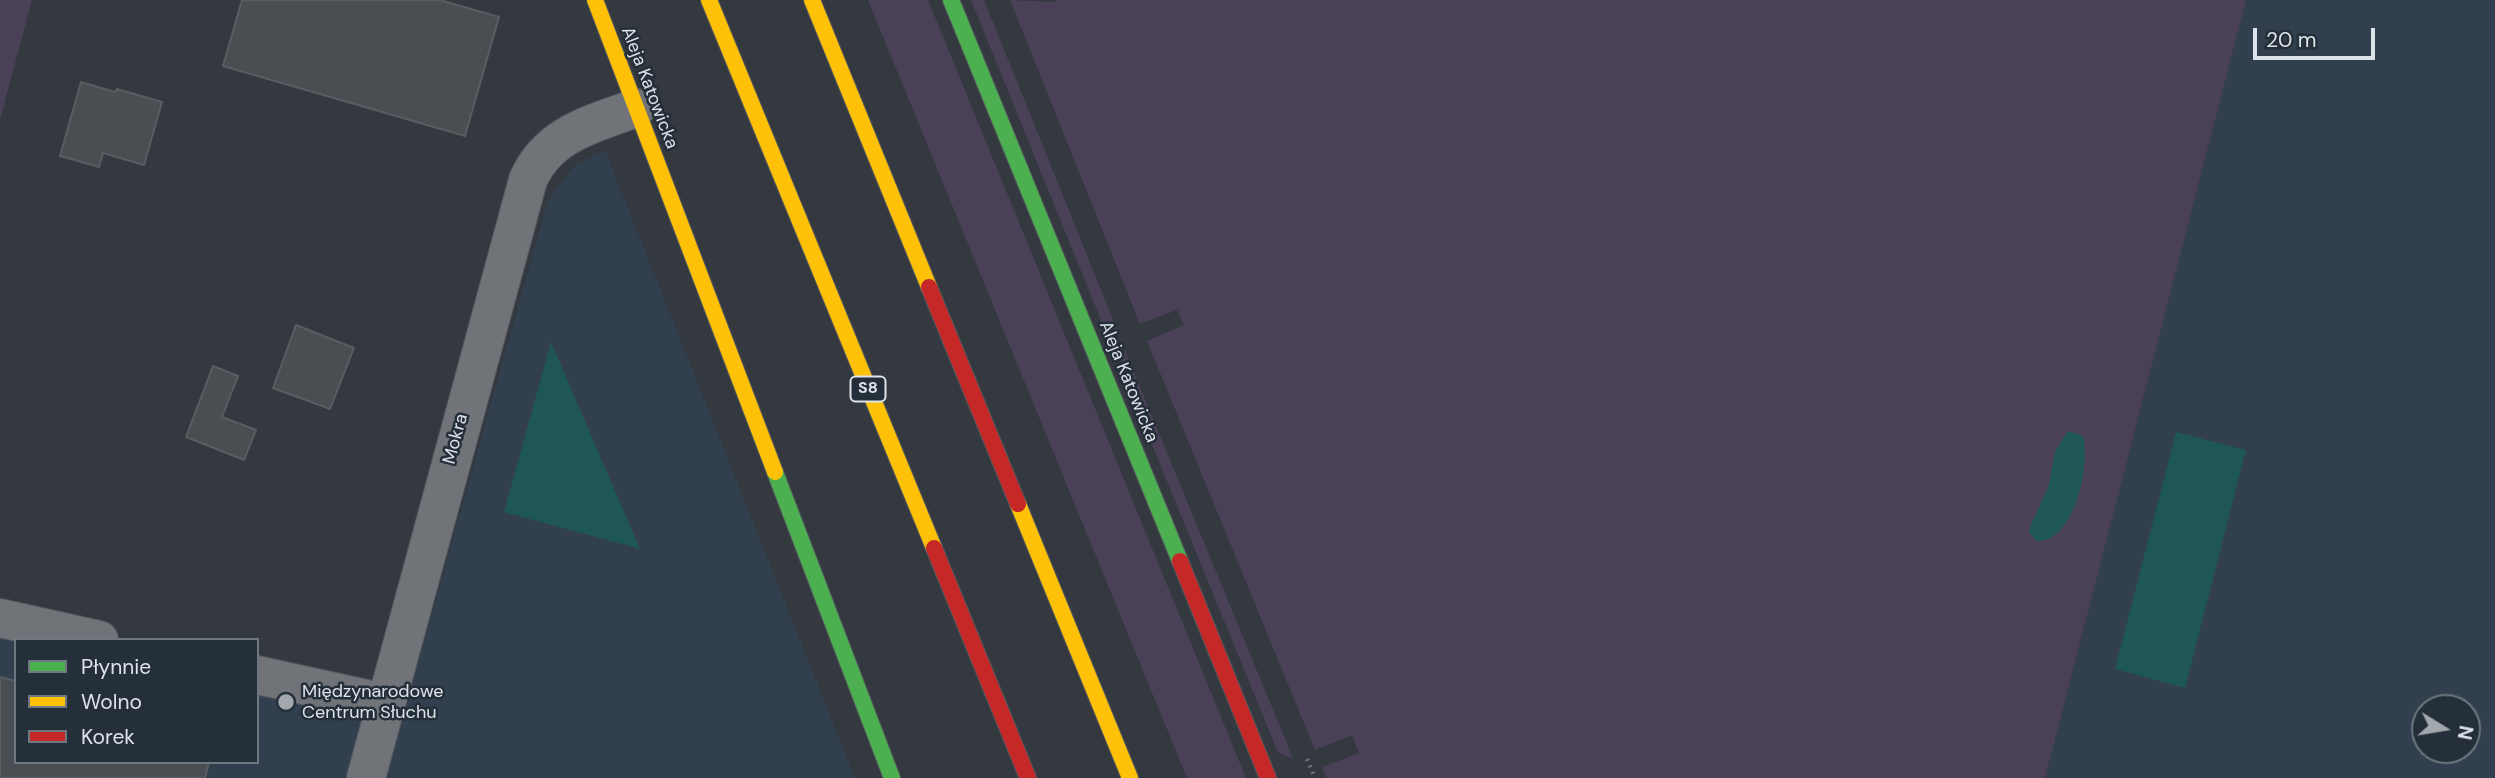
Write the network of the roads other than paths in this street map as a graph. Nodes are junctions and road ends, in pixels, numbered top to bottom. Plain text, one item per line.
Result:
1 (595, 0) edge
2 (709, 0) edge
3 (812, 0) edge
4 (951, 0) edge
5 (636, 108) junction
6 (0, 618) edge
7 (90, 638) edge
8 (259, 675) edge
9 (385, 703) junction
10 (366, 778) edge
11 (892, 778) edge
12 (1028, 778) edge
13 (1130, 778) edge
14 (1268, 778) edge

1 - 5 main road, Aleja Katowicka
2 - 12 main road, S8
3 - 13 main road
4 - 14 main road, Aleja Katowicka
5 - 9 street, Mokra
5 - 11 main road, Aleja Katowicka
6 - 7 street
8 - 9 street
9 - 10 street, Mokra

